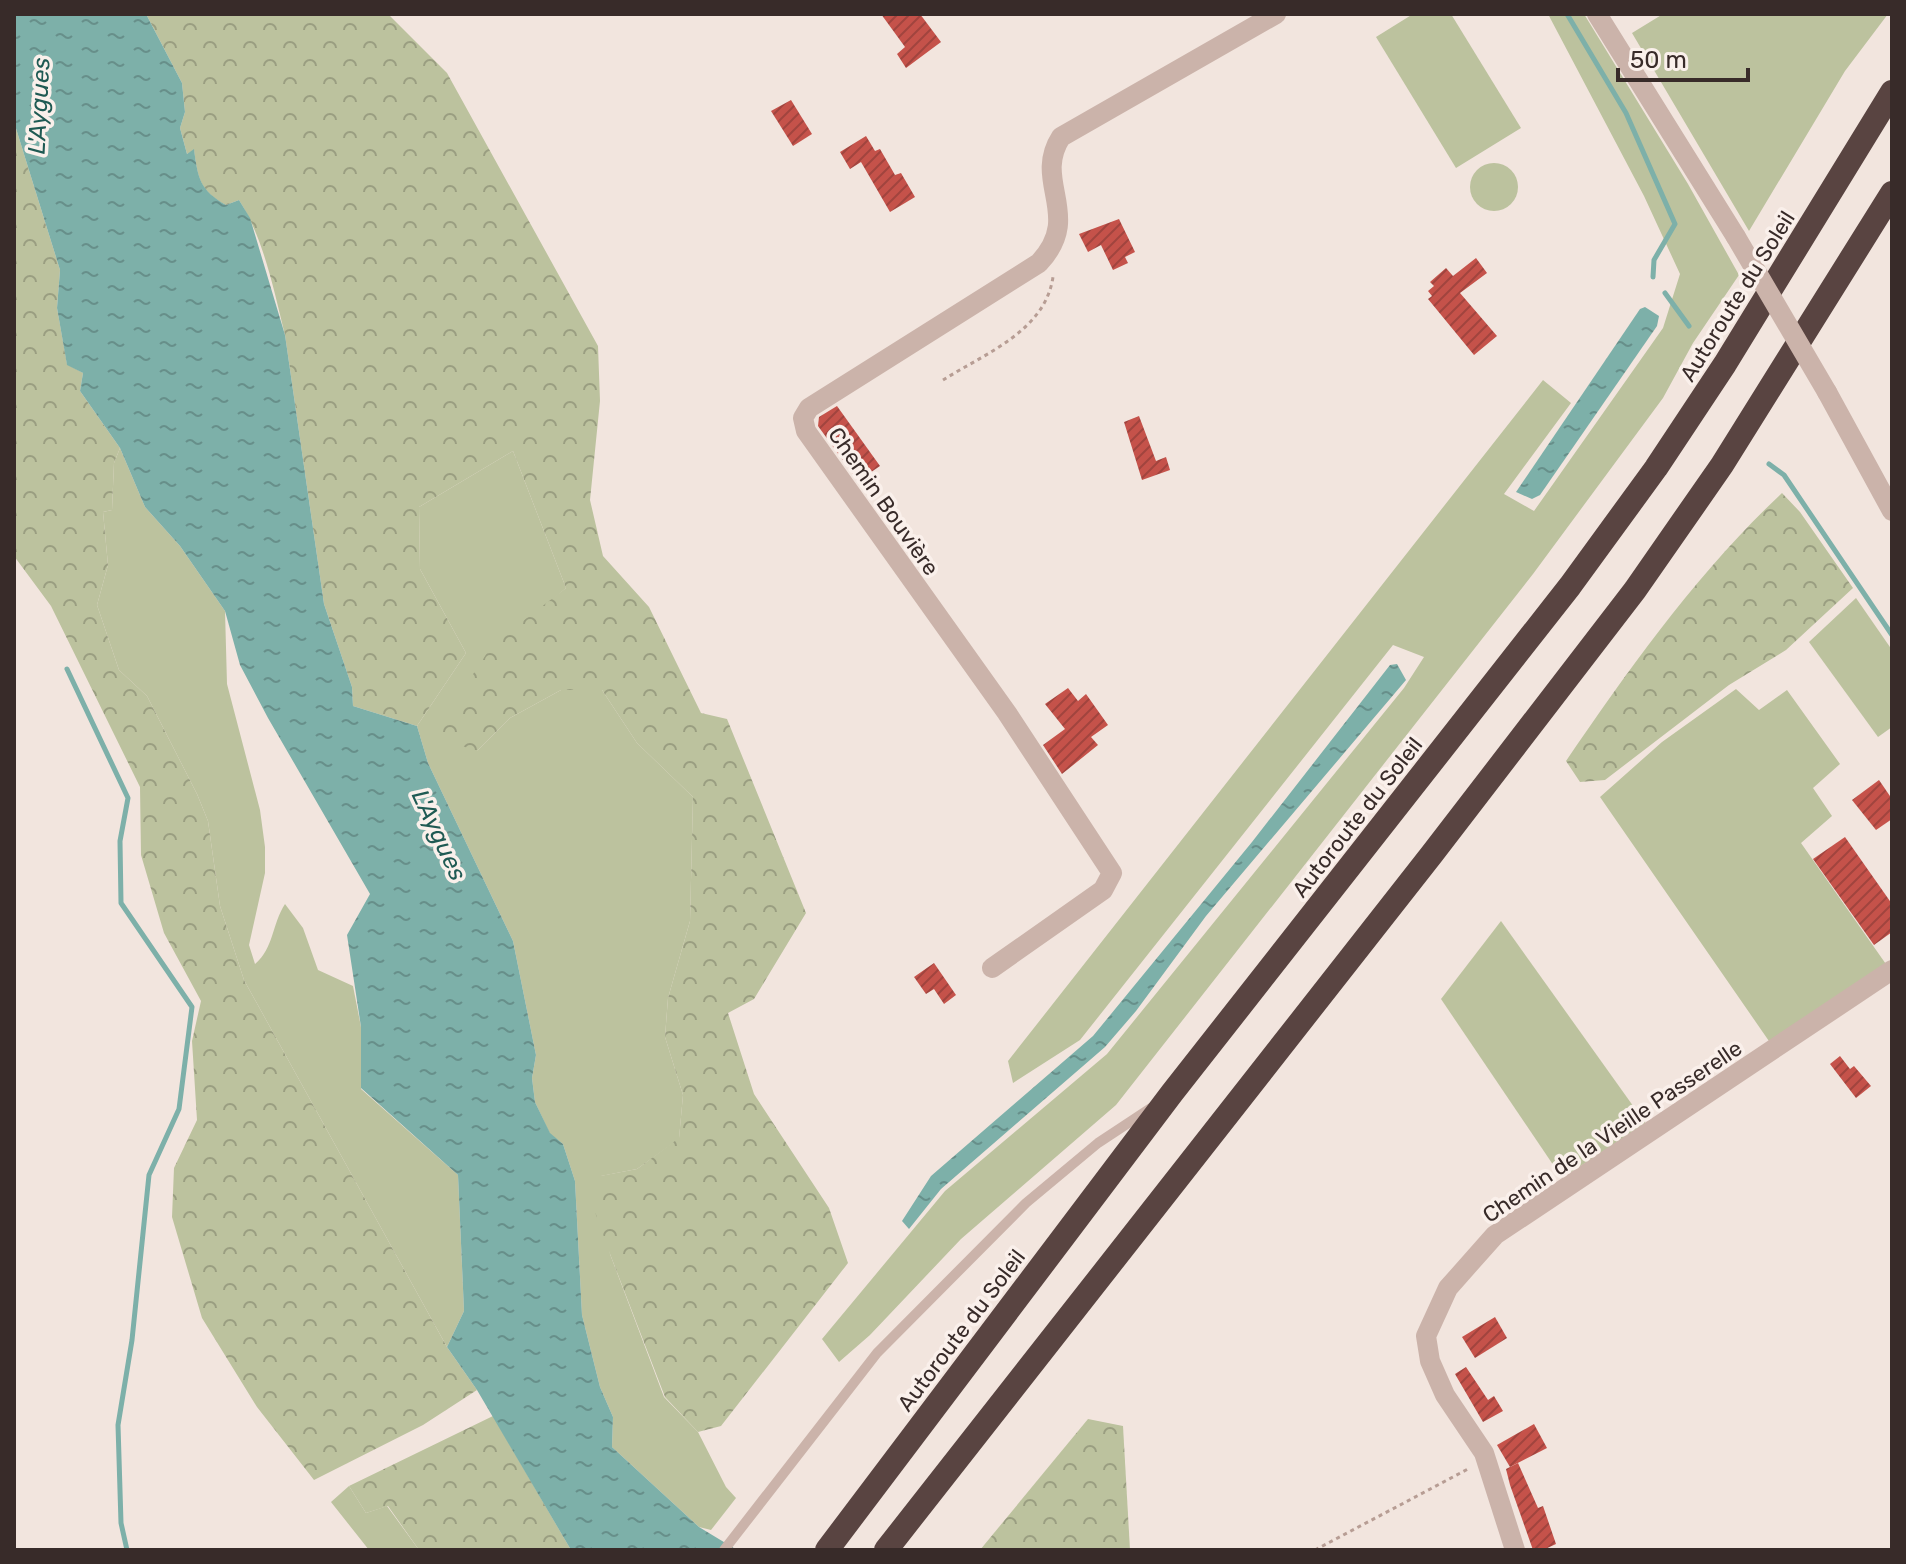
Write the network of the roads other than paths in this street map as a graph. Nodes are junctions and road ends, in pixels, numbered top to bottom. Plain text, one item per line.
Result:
1 (1276, 14) edge
2 (1597, 14) edge
3 (1892, 92) edge
4 (1892, 193) edge
5 (1892, 511) edge
6 (992, 968) dead end
7 (1892, 970) edge
8 (1172, 1093) junction
9 (724, 1550) edge
10 (827, 1550) edge
11 (886, 1550) edge
12 (1515, 1550) edge

1 - 6 street, Chemin Bouvière
2 - 5 street, bridge
3 - 8 highway, Autoroute du Soleil
4 - 11 highway
7 - 12 street, Chemin de la Vieille Passerelle
8 - 9 lane
8 - 10 highway, Autoroute du Soleil

